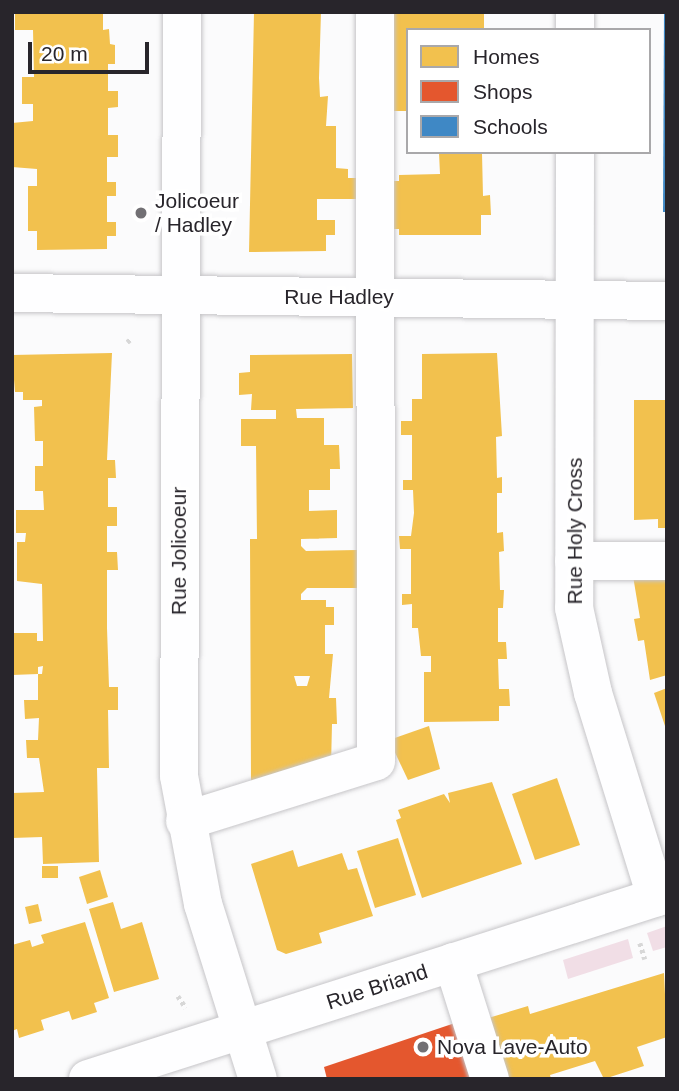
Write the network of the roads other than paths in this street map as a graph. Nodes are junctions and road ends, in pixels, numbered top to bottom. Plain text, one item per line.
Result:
1 (182, 12) edge
2 (375, 12) edge
3 (575, 154) edge
4 (12, 293) edge
5 (180, 297) junction
6 (376, 297) junction
7 (575, 299) junction
8 (667, 301) edge
9 (574, 561) junction
10 (667, 561) edge
11 (185, 821) junction
12 (662, 896) edge
13 (453, 962) junction
14 (242, 1030) junction
15 (88, 1079) edge
16 (258, 1079) edge
17 (490, 1079) edge

1 - 5 street, Rue Jolicoeur
2 - 6 street
3 - 7 street, Rue Holy Cross
4 - 5 street, Rue Hadley
5 - 6 street, Rue Hadley
5 - 11 street, Rue Jolicoeur
6 - 7 street, Rue Hadley
6 - 11 street
7 - 8 street, Rue Hadley
7 - 9 street, Rue Holy Cross
9 - 10 street
9 - 12 street, Rue Holy Cross
11 - 14 street, Rue Jolicoeur
12 - 13 street, Rue Briand
13 - 14 street, Rue Briand
13 - 17 street
14 - 15 street, Rue Briand
14 - 16 street, Rue Jolicoeur

